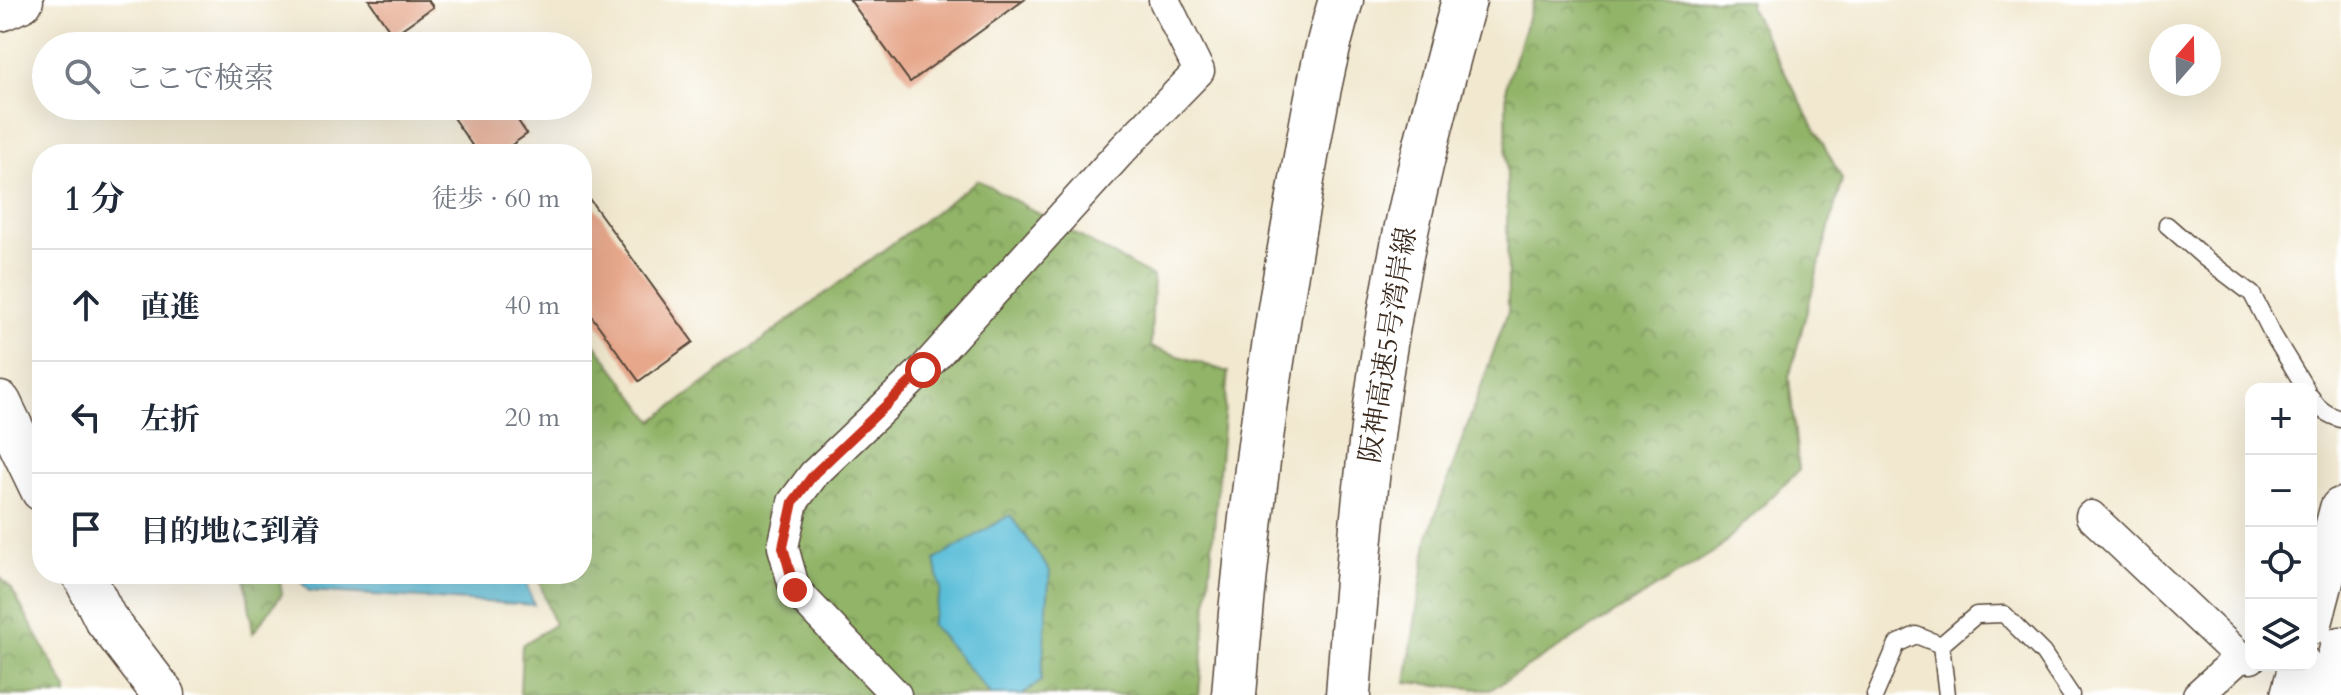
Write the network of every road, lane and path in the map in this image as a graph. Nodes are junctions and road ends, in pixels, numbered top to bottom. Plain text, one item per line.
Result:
1 (21, 0) edge
2 (1164, 0) edge
3 (1464, 0) edge
4 (1338, 8) edge
5 (0, 9) edge
6 (2167, 225) dead end
7 (2302, 383) edge
8 (0, 403) edge
9 (2317, 405) edge
10 (2341, 419) edge
11 (32, 469) edge
12 (2341, 509) edge
13 (2091, 516) dead end
14 (88, 584) edge
15 (2317, 600) edge
16 (1941, 645) junction
17 (2245, 657) edge
18 (2245, 659) edge
19 (2315, 671) edge
20 (164, 695) edge
21 (896, 695) edge
22 (1234, 695) edge
23 (1348, 695) edge
24 (1875, 695) edge
25 (1947, 695) edge
26 (2071, 695) edge
27 (2198, 695) edge
28 (2292, 695) edge

1 - 5 highway
2 - 21 street
3 - 23 highway, 阪神高速5号湾岸線
4 - 22 highway
6 - 7 lane
8 - 11 street
9 - 10 lane
12 - 15 street
13 - 17 street
14 - 20 street
16 - 24 lane
16 - 25 lane
16 - 26 lane
18 - 27 street
19 - 28 street

